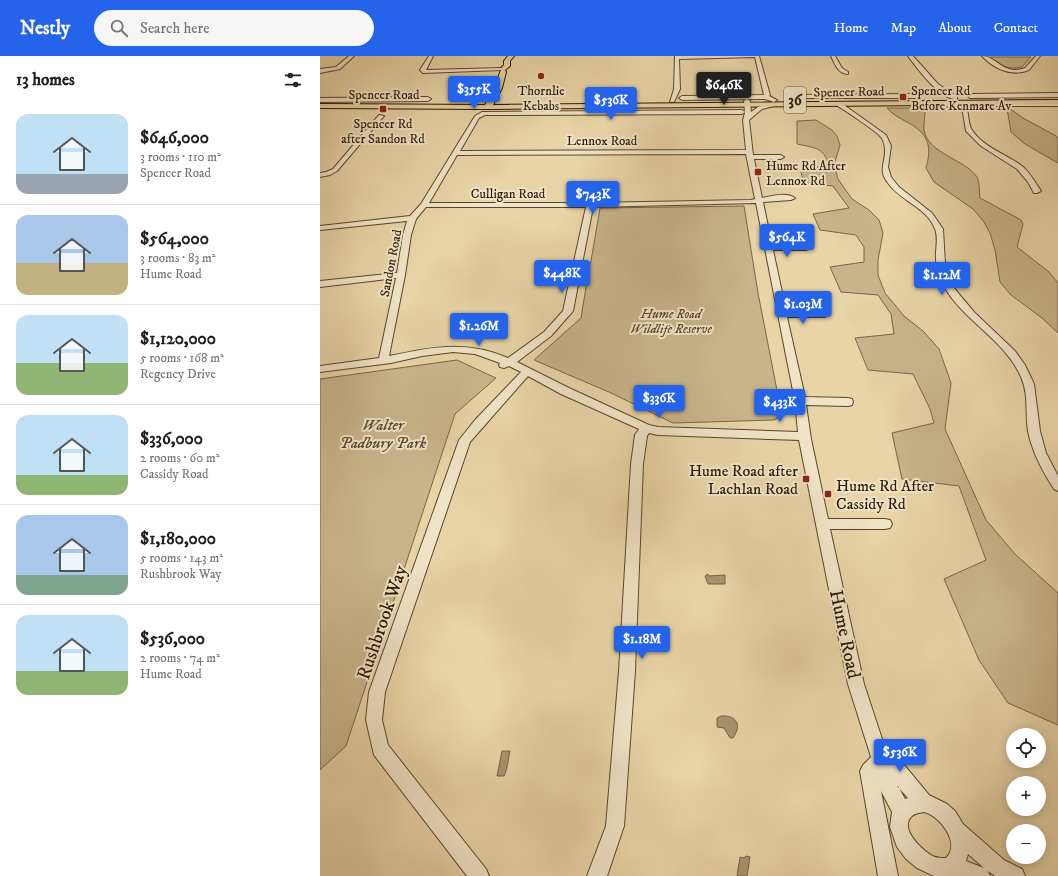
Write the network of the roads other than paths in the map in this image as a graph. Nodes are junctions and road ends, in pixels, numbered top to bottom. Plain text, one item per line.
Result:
1 (352, 56) edge
2 (431, 56) edge
3 (688, 56) edge
4 (757, 56) edge
5 (833, 56) edge
6 (910, 56) edge
7 (984, 56) edge
8 (1038, 56) edge
9 (677, 57) edge
10 (694, 57) edge
11 (510, 58) edge
12 (502, 70) junction
13 (320, 72) edge
14 (846, 73) dead end
15 (500, 82) junction
16 (677, 89) junction
17 (939, 89) junction
18 (765, 96) junction
19 (970, 96) dead end
20 (1058, 96) edge
21 (791, 97) dead end
22 (880, 97) junction
23 (991, 97) junction
24 (428, 99) dead end
25 (914, 99) junction
26 (684, 100) junction
27 (320, 101) edge
28 (672, 101) junction
29 (590, 102) junction
30 (959, 102) junction
31 (494, 103) junction
32 (778, 103) junction
33 (836, 103) joint
34 (1058, 103) edge
35 (659, 105) junction
36 (1046, 105) junction
37 (320, 106) edge
38 (848, 107) junction
39 (744, 109) junction
40 (764, 111) dead end
41 (1055, 111) dead end
42 (381, 116) dead end
43 (477, 117) joint
44 (456, 153) junction
45 (749, 154) junction
46 (781, 156) dead end
47 (320, 175) edge
48 (1041, 194) dead end
49 (791, 198) dead end
50 (759, 200) junction
51 (424, 205) junction
52 (590, 205) junction
53 (412, 218) junction
54 (320, 228) edge
55 (769, 248) junction
56 (806, 248) dead end
57 (400, 275) junction
58 (320, 284) edge
59 (782, 314) junction
60 (825, 314) dead end
61 (383, 361) junction
62 (505, 364) junction
63 (320, 370) edge
64 (523, 376) junction
65 (566, 391) junction
66 (800, 401) junction
67 (848, 402) dead end
68 (646, 428) junction
69 (804, 432) junction
70 (1058, 486) edge
71 (823, 524) junction
72 (885, 524) dead end
73 (874, 741) junction
74 (880, 760) junction
75 (924, 803) junction
76 (902, 814) junction
77 (957, 831) junction
78 (914, 869) edge
79 (944, 872) edge
80 (480, 876) edge
81 (598, 876) edge
82 (888, 876) edge
83 (980, 876) edge
84 (1015, 876) edge

1 - 13 street
2 - 12 street
3 - 10 street
4 - 10 street
4 - 18 street
5 - 14 street
6 - 17 street
7 - 8 street
9 - 10 street
9 - 16 street
11 - 12 main road
11 - 12 main road
12 - 15 main road
15 - 31 main road
15 - 31 main road
16 - 26 street
16 - 28 street
17 - 25 street
17 - 30 street
18 - 26 street, Spencer Road
18 - 32 street, Spencer Road
19 - 23 street, Spencer Road
20 - 23 main road, Spencer Road / 36
21 - 22 street, Spencer Road
22 - 25 main road, Spencer Road / 36
22 - 30 main road
22 - 32 main road, Spencer Road / 36
23 - 30 main road, Spencer Road / 36
24 - 27 street, Spencer Road
25 - 30 main road, Spencer Road / 36
25 - 38 main road, Spencer Road / 36
26 - 28 main road, Spencer Road / 36
26 - 39 main road, Spencer Road / 36
27 - 31 main road, Spencer Road / 36
28 - 29 main road, Spencer Road / 36
29 - 31 main road, Spencer Road / 36
29 - 35 main road
30 - 34 main road, Spencer Road / 36
30 - 36 street, Spencer Road
30 - 48 street
31 - 35 main road, Spencer Road / 36
31 - 37 main road, Spencer Road / 36
32 - 33 main road, Spencer Road / 36
32 - 38 main road, Spencer Road
32 - 39 main road, Spencer Road / 36
32 - 39 street
32 - 40 street, Spencer Road
33 - 38 street
34 - 36 street, Spencer Road
35 - 39 main road, Spencer Road / 36
36 - 41 street
38 - 70 street
39 - 43 street, Spencer Road
39 - 45 street, Hume Road
42 - 47 street
43 - 44 street, Sandon Road
44 - 45 street, Lennox Road
44 - 51 street, Sandon Road
45 - 46 street
45 - 50 street, Hume Road
49 - 50 street
50 - 52 street, Culligan Road
50 - 55 street, Hume Road
51 - 52 street, Culligan Road
51 - 53 street, Sandon Road
52 - 62 street
53 - 54 street
53 - 57 street, Sandon Road
55 - 56 street
55 - 59 street, Hume Road
57 - 58 street
57 - 61 street, Sandon Road
59 - 60 street
59 - 66 street, Hume Road
61 - 62 street
61 - 63 street
62 - 64 street
62 - 65 street
64 - 65 street
64 - 80 street, Rushbrook Way
65 - 68 street
66 - 67 street
66 - 69 street, Hume Road
68 - 69 street
68 - 81 street
69 - 71 street, Hume Road
71 - 72 street
71 - 73 street, Hume Road
73 - 74 street, Hume Road
73 - 75 street, Hume Road
74 - 76 street, Hume Road
74 - 82 street
75 - 76 street
75 - 77 street, Hume Road
76 - 78 street
77 - 79 street, Hume Road
77 - 84 street
78 - 79 street
79 - 83 street

